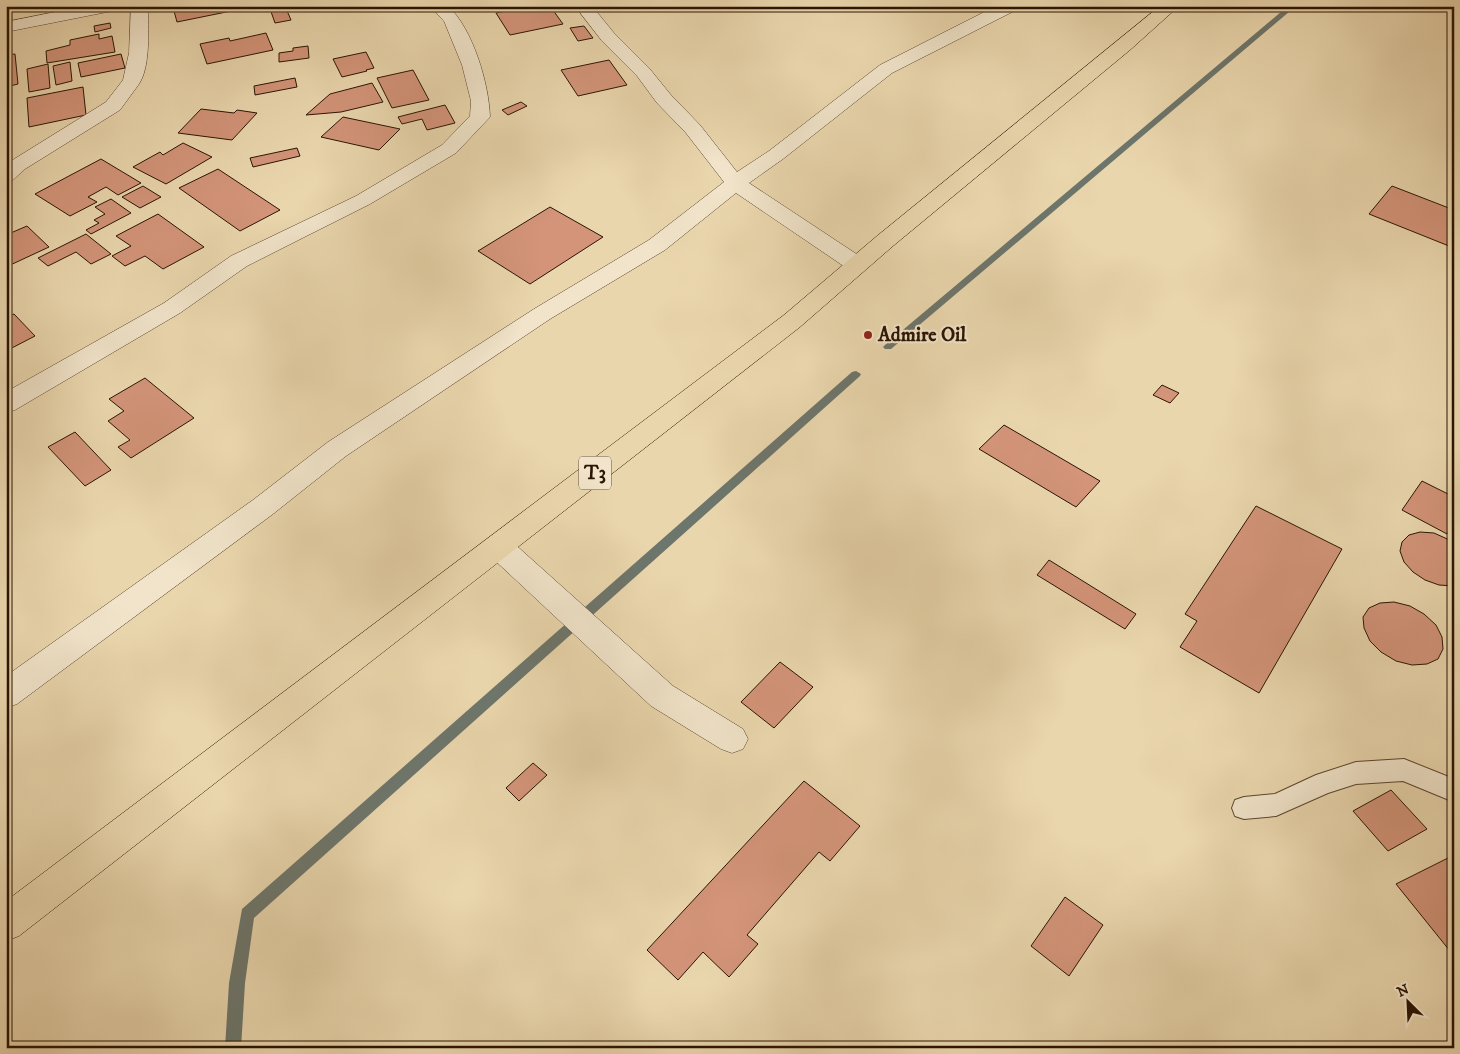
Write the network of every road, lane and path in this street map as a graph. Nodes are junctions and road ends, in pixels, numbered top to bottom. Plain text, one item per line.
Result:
1 (112, 6) edge
2 (140, 6) edge
3 (438, 6) edge
4 (584, 6) edge
5 (1010, 6) edge
6 (1171, 6) edge
7 (6, 27) edge
8 (6, 176) edge
9 (735, 183) junction
10 (856, 264) junction
11 (6, 404) edge
12 (499, 546) junction
13 (6, 694) edge
14 (732, 739) dead end
15 (1454, 791) edge
16 (1244, 808) dead end
17 (6, 923) edge

1 - 7 street
2 - 8 street
3 - 11 street
4 - 9 street
5 - 9 street
6 - 10 highway, T3
9 - 10 street
9 - 13 street
10 - 12 highway, T3
12 - 14 street
12 - 17 highway, T3
15 - 16 lane

